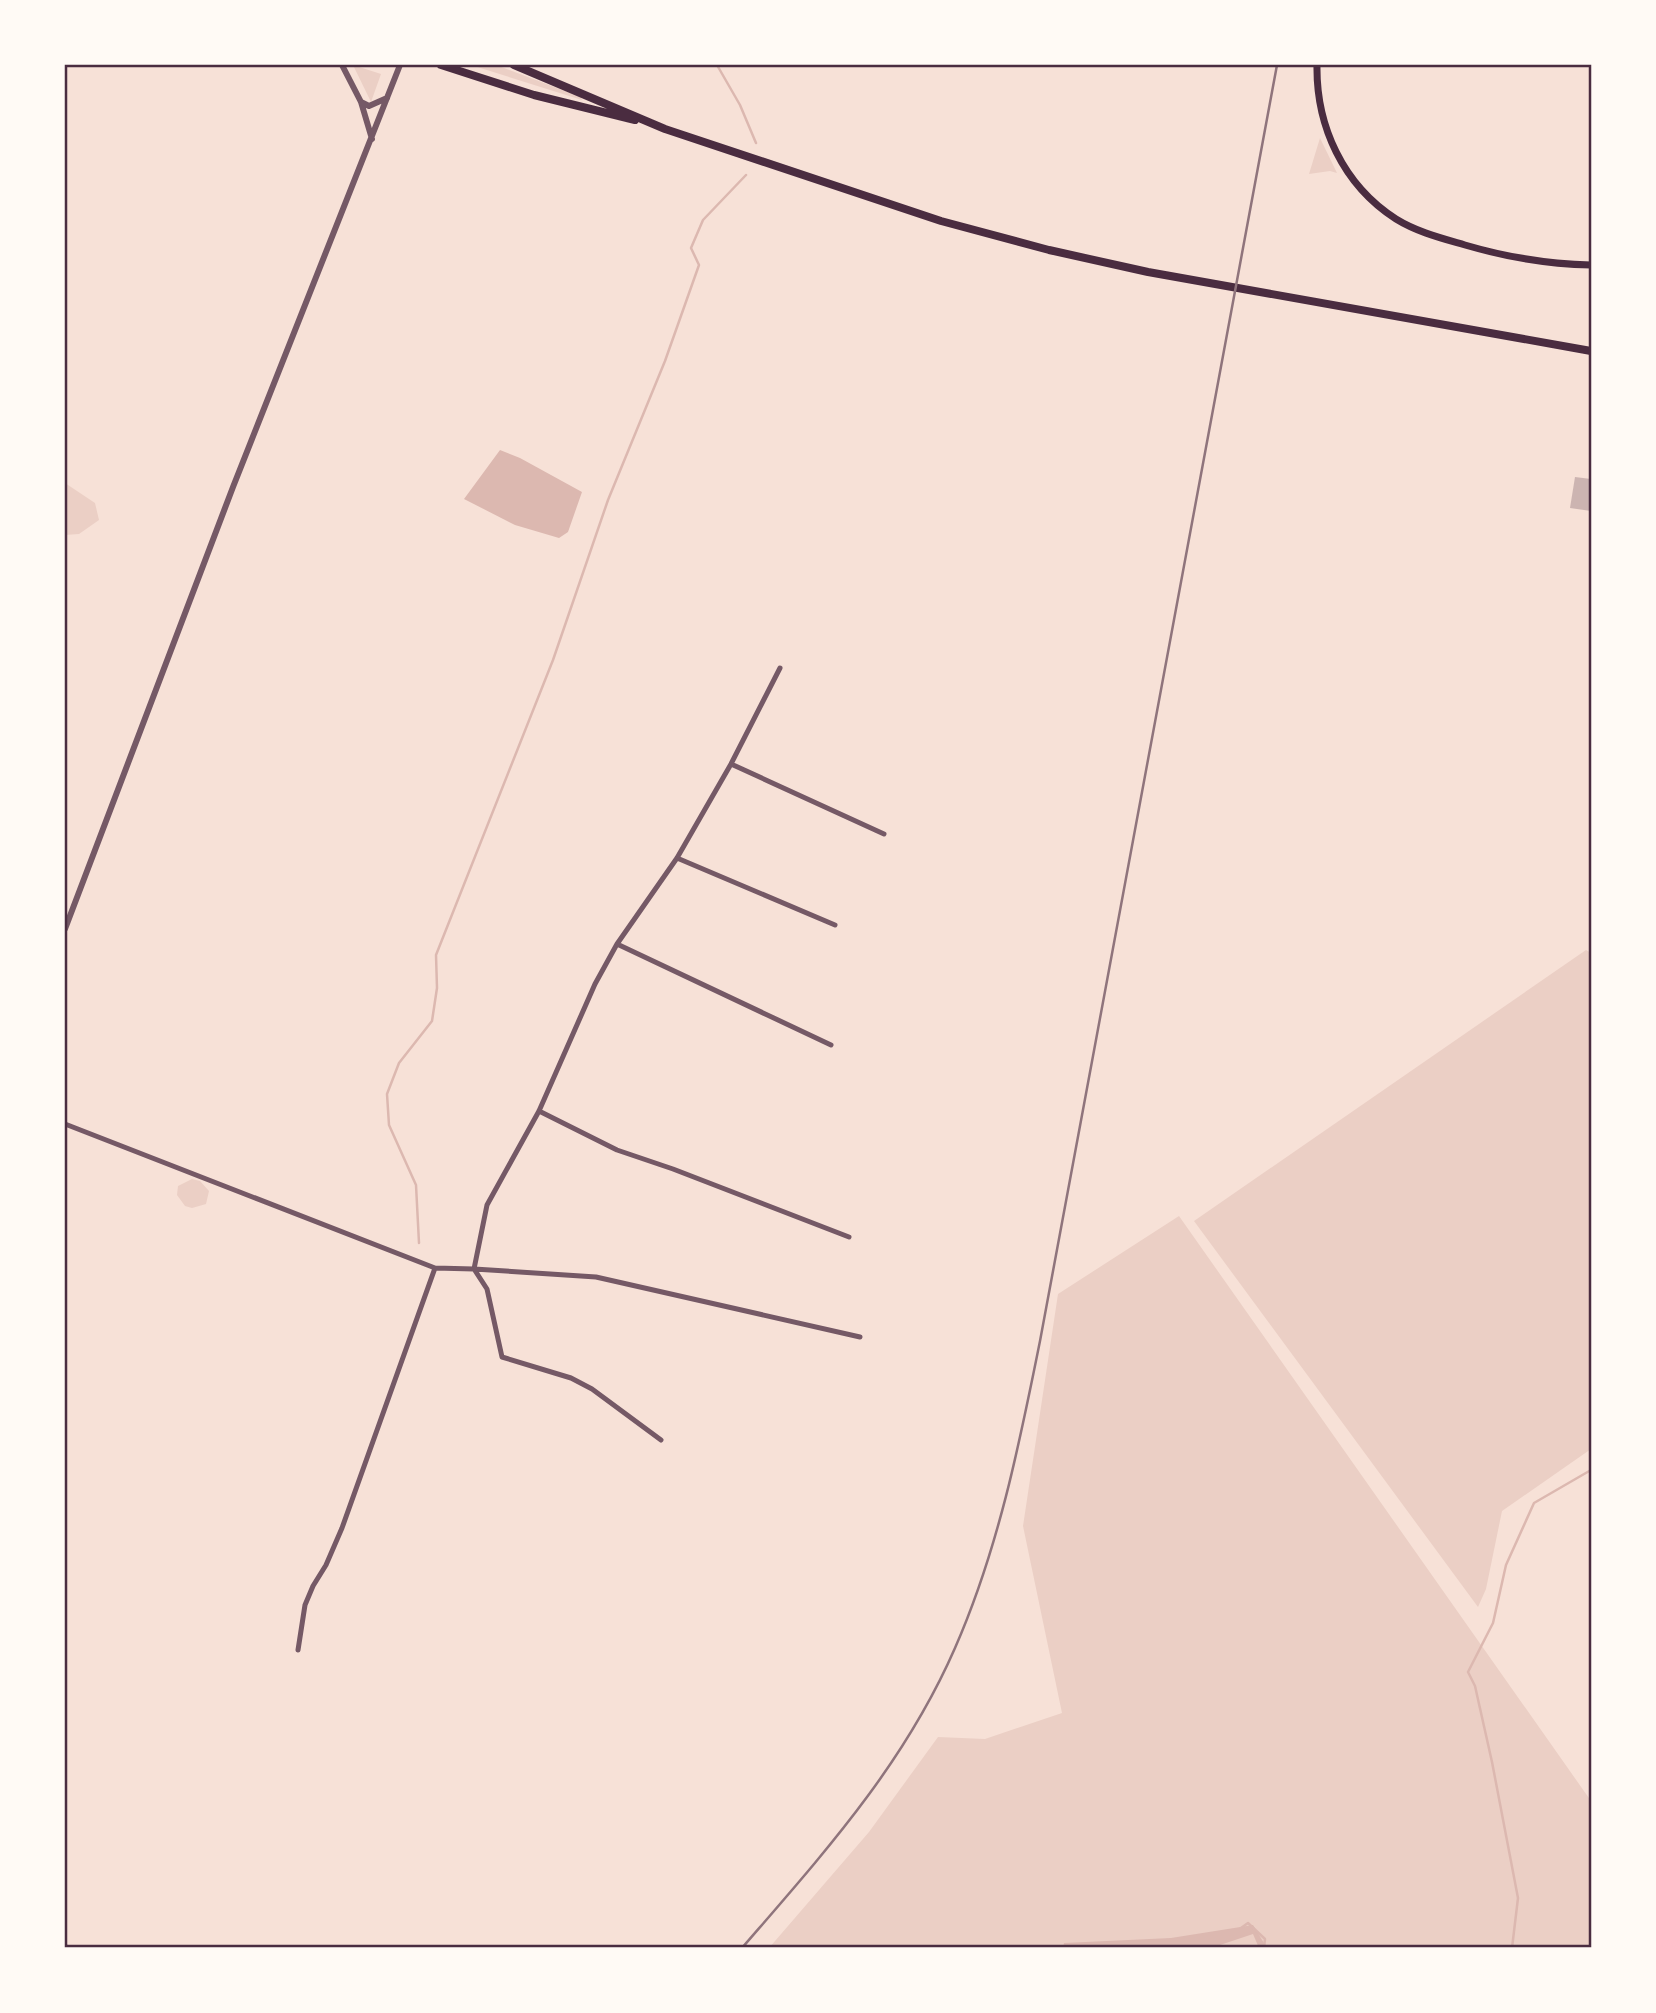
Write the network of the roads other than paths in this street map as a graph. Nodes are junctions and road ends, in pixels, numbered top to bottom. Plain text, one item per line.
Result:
1 (342, 65) edge
2 (400, 65) edge
3 (441, 65) edge
4 (514, 65) edge
5 (1317, 65) edge
6 (388, 97) junction
7 (360, 102) junction
8 (652, 124) junction
9 (372, 139) junction
10 (1591, 262) edge
11 (1591, 351) edge
12 (780, 668) dead end
13 (731, 764) junction
14 (884, 834) dead end
15 (677, 858) junction
16 (835, 925) dead end
17 (65, 929) edge
18 (617, 944) junction
19 (831, 1045) dead end
20 (539, 1111) junction
21 (65, 1124) edge
22 (849, 1237) dead end
23 (435, 1268) junction
24 (474, 1269) junction
25 (860, 1337) dead end
26 (661, 1440) dead end
27 (299, 1650) dead end

1 - 7 street
2 - 6 street
3 - 8 main road
4 - 8 main road
5 - 10 main road
6 - 7 street
6 - 9 street
7 - 9 street
8 - 11 main road
9 - 17 street
12 - 13 street
13 - 14 street
13 - 15 street
15 - 16 street
15 - 18 street
18 - 19 street
18 - 20 street
20 - 22 street
20 - 24 street
21 - 23 street
23 - 24 street
23 - 27 street
24 - 25 street
24 - 26 street

